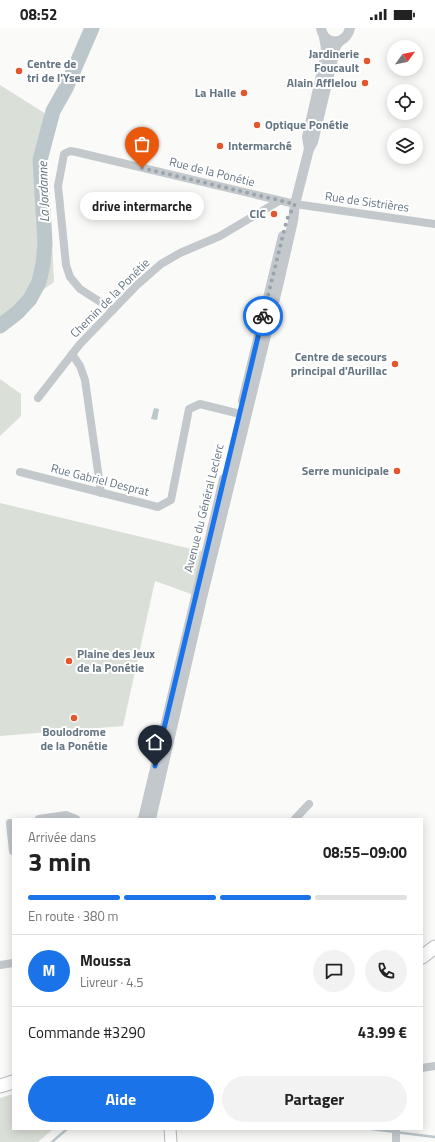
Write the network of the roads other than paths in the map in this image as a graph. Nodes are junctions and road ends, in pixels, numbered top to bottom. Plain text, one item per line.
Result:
1 (350, 28) edge
2 (322, 32) edge
3 (340, 41) junction
4 (309, 149) junction
5 (279, 201) junction
6 (295, 204) junction
7 (435, 224) edge
8 (113, 310) junction
9 (72, 354) junction
10 (38, 398) dead end
11 (240, 414) junction
12 (20, 472) dead end
13 (101, 493) junction
14 (309, 804) dead end
15 (46, 818) edge
16 (74, 818) edge
17 (143, 818) edge
18 (151, 818) edge
19 (296, 818) edge
20 (12, 822) edge
21 (12, 842) edge
22 (435, 947) edge
23 (423, 956) edge
24 (12, 963) edge
25 (0, 965) edge
26 (435, 1066) edge
27 (423, 1068) edge
28 (12, 1082) edge
29 (0, 1086) edge
30 (170, 1130) edge
31 (396, 1130) edge
32 (171, 1142) edge
33 (396, 1142) edge

1 - 3 street, Avenue du Général Leclerc
2 - 3 street, Avenue du Général Leclerc
2 - 4 street, Avenue du Général Leclerc
3 - 4 street, Avenue du Général Leclerc
4 - 6 street, Avenue du Général Leclerc
5 - 6 street, Rue de la Ponétie
5 - 8 street, Chemin de la Ponétie
5 - 8 street, Rue de la Ponétie
6 - 7 street, Rue de Sistrières
6 - 11 street, Avenue du Général Leclerc
6 - 18 street, Avenue du Général Leclerc
8 - 9 street, Chemin de la Ponétie
9 - 10 street, Chemin de la Ponétie
9 - 13 street
11 - 13 street, Rue Gabriel Desprat
11 - 17 street, Avenue du Général Leclerc
12 - 13 street, Rue Gabriel Desprat
14 - 19 street
15 - 16 street
20 - 21 street
22 - 23 main road
24 - 25 street
26 - 27 street
28 - 29 main road
30 - 32 main road
31 - 33 street

